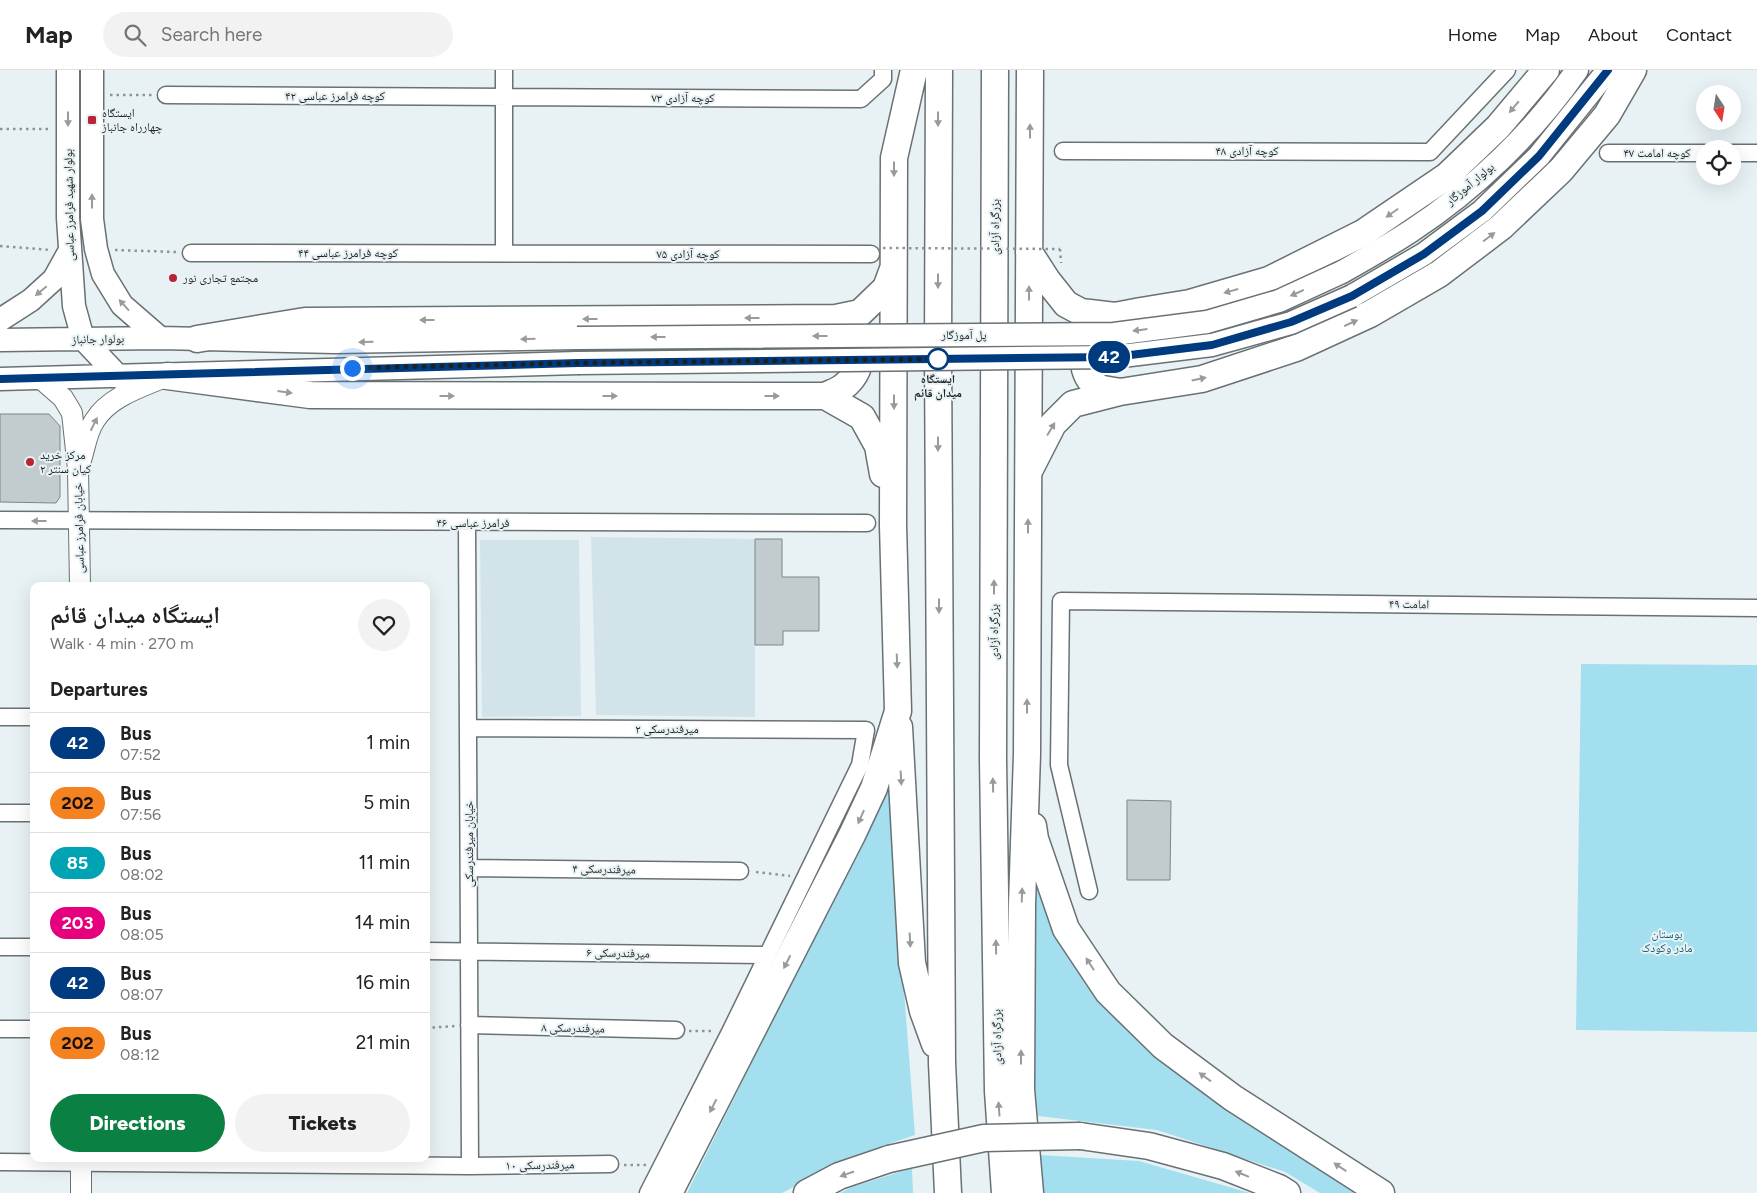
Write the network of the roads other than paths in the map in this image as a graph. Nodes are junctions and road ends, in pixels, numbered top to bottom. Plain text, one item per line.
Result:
1 (68, 70) edge
2 (92, 70) edge
3 (504, 70) edge
4 (883, 70) edge
5 (906, 70) edge
6 (914, 70) edge
7 (939, 70) edge
8 (995, 70) edge
9 (1018, 70) edge
10 (1030, 70) edge
11 (1507, 70) edge
12 (1546, 70) edge
13 (1577, 70) edge
14 (1608, 70) edge
15 (1633, 70) edge
16 (166, 95) road end
17 (504, 97) junction
18 (906, 106) junction
19 (1064, 151) dead end
20 (1608, 152) dead end
21 (1696, 153) edge
22 (1741, 153) edge
23 (1757, 153) edge
24 (996, 190) junction
25 (96, 249) junction
26 (69, 252) junction
27 (1029, 252) junction
28 (191, 253) road end
29 (504, 254) junction
30 (883, 256) junction
31 (1342, 272) joint
32 (1352, 296) joint
33 (1115, 316) junction
34 (836, 318) junction
35 (0, 320) edge
36 (160, 338) junction
37 (83, 339) junction
38 (197, 339) junction
39 (0, 340) edge
40 (167, 376) junction
41 (119, 377) junction
42 (40, 378) junction
43 (0, 379) edge
44 (1120, 392) junction
45 (825, 396) junction
46 (78, 470) junction
47 (1028, 472) junction
48 (0, 520) edge
49 (79, 521) junction
50 (467, 523) junction
51 (866, 523) dead end
52 (893, 525) junction
53 (80, 582) edge
54 (1757, 608) edge
55 (898, 712) junction
56 (30, 716) edge
57 (0, 717) edge
58 (468, 728) junction
59 (1027, 754) junction
60 (0, 813) edge
61 (30, 813) edge
62 (469, 868) junction
63 (740, 871) road end
64 (1089, 891) dead end
65 (0, 947) edge
66 (30, 947) edge
67 (430, 951) edge
68 (470, 951) junction
69 (767, 955) junction
70 (470, 1026) junction
71 (0, 1029) edge
72 (30, 1030) edge
73 (676, 1030) road end
74 (942, 1063) junction
75 (0, 1162) edge
76 (30, 1162) edge
77 (81, 1162) edge
78 (159, 1162) edge
79 (610, 1164) road end
80 (470, 1166) junction
81 (947, 1189) edge
82 (81, 1193) edge
83 (648, 1193) edge
84 (669, 1193) edge
85 (807, 1193) edge
86 (1005, 1193) edge
87 (1030, 1193) edge
88 (1287, 1193) edge
89 (1381, 1193) edge

1 -> 26 main road, بولوار شهید فرامرز عباسی
25 -> 2 main road, بولوار شهید فرامرز عباسی
3 - 17 street
4 - 17 street, کوچه آزادی ۷۳
5 - 18 highway
6 - 18 highway
7 -> 74 highway
8 - 24 highway, بزرگراه آزادی
9 - 24 highway
27 -> 10 highway
11 - 19 street, کوچه آزادی ۴۸
12 -> 33 highway
13 - 31 main road, بولوار آموزگار
14 - 32 main road, بولوار آموزگار
44 -> 15 highway
16 - 17 street, کوچه فرامرز عباسی ۴۲
17 - 29 street
18 -> 30 highway
20 - 21 street, کوچه امامت ۴۷
22 - 23 street
86 -> 24 highway, بزرگراه آزادی
25 - 26 main road
36 -> 25 main road, بولوار شهید فرامرز عباسی
26 -> 35 main road
26 - 37 main road, بولوار شهید فرامرز عباسی
27 - 33 highway
47 -> 27 highway
28 - 29 street, کوچه فرامرز عباسی ۴۴
29 - 30 street, کوچه آزادی ۷۵
30 - 34 highway
30 -> 52 highway
31 -> 38 main road, پل آموزگار, bridge
32 - 40 main road, پل آموزگار, bridge
33 - 44 highway
34 -> 38 highway
34 - 45 highway
36 - 37 main road, بولوار جانباز
36 - 38 main road, بولوار جانباز
37 - 39 main road, بولوار جانباز
37 - 41 main road
40 - 41 main road
40 -> 45 highway
46 -> 40 street
41 - 42 main road
42 - 43 main road
42 - 46 street
47 -> 44 highway
45 - 52 highway
46 - 49 street, خیابان فرامرز عباسی
59 -> 47 highway
49 -> 48 street, فرامرز عباسی ۴۶
49 - 50 street, فرامرز عباسی ۴۶
49 - 53 street, خیابان فرامرز عباسی
50 - 51 street, فرامرز عباسی ۴۶
50 - 58 street, خیابان میرفندرسکی
52 -> 55 highway
54 - 64 street, امامت ۴۹
55 -> 74 highway
55 -> 84 highway
56 - 57 street
58 - 62 street, خیابان میرفندرسکی
58 - 69 street, میرفندرسکی ۲
87 -> 59 highway
89 -> 59 highway
60 - 61 street
62 - 63 street, میرفندرسکی ۴
62 - 68 street, خیابان میرفندرسکی
65 - 66 street
67 - 68 street, میرفندرسکی ۶
68 - 69 street, میرفندرسکی ۶
68 - 70 street, خیابان میرفندرسکی
69 - 83 street
70 - 73 street, میرفندرسکی ۸
70 - 80 street, خیابان میرفندرسکی
71 - 72 street
74 - 81 highway
75 - 76 street, میرفندرسکی ۱۰
77 - 82 street
78 - 80 street, میرفندرسکی ۱۰
79 - 80 street, میرفندرسکی ۱۰
88 -> 85 highway, bridge

